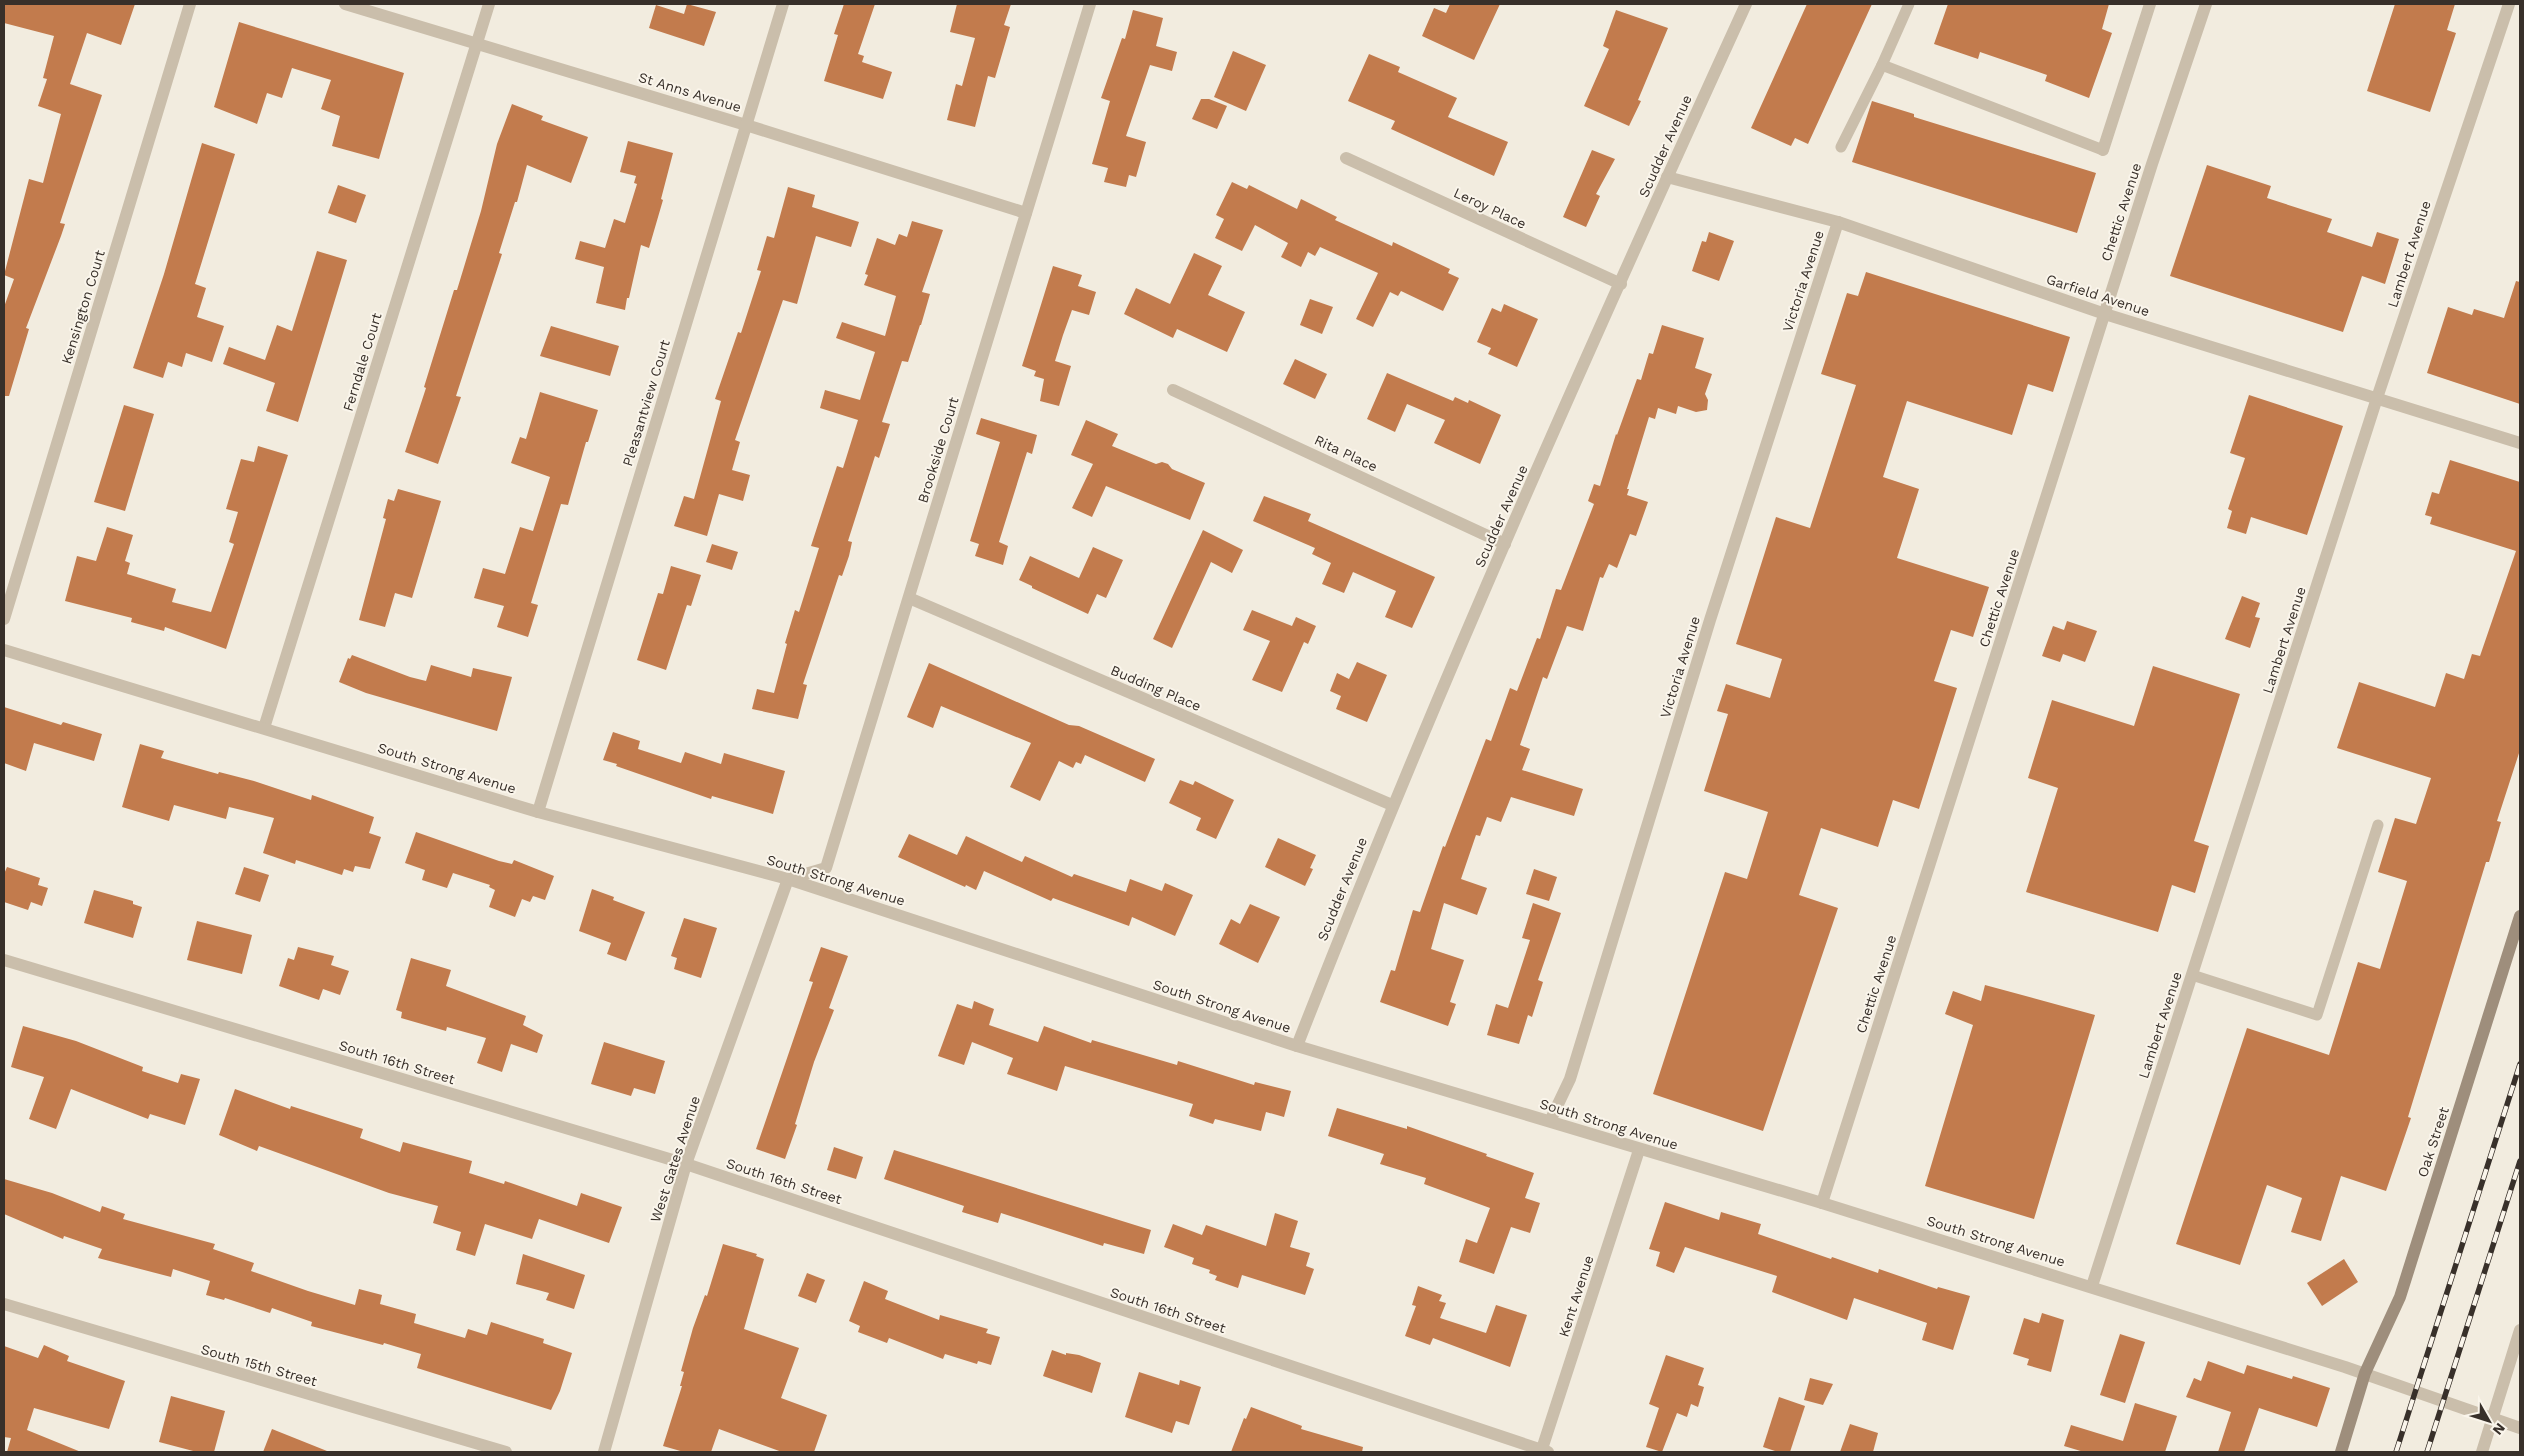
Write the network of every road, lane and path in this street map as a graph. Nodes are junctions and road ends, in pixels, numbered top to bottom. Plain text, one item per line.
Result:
1 (190, 4) edge
2 (345, 4) edge
3 (489, 4) edge
4 (783, 4) edge
5 (1090, 4) edge
6 (1746, 4) edge
7 (1909, 4) edge
8 (2150, 4) edge
9 (2206, 4) edge
10 (2508, 4) edge
11 (476, 44) junction
12 (1882, 65) junction
13 (746, 125) junction
14 (1841, 147) dead end
15 (2103, 150) joint
16 (1346, 158) dead end
17 (1667, 177) junction
18 (1026, 213) junction
19 (1838, 222) junction
20 (1621, 284) junction
21 (2105, 314) junction
22 (1174, 390) dead end
23 (2377, 398) junction
24 (2520, 443) edge
25 (1505, 544) junction
26 (909, 598) junction
27 (4, 619) edge
28 (4, 650) edge
29 (264, 728) junction
30 (1392, 805) junction
31 (538, 812) junction
32 (2378, 825) dead end
33 (788, 879) junction
34 (2520, 916) edge
35 (4, 960) edge
36 (2192, 975) junction
37 (1296, 1046) junction
38 (1550, 1121) junction
39 (1639, 1150) junction
40 (686, 1164) junction
41 (1822, 1203) junction
42 (2092, 1286) junction
43 (4, 1304) edge
44 (2520, 1330) edge
45 (2365, 1373) junction
46 (2492, 1420) junction
47 (2520, 1428) edge
48 (506, 1452) edge
49 (604, 1452) edge
50 (1544, 1452) edge
51 (2340, 1452) edge
52 (2482, 1452) edge

1 - 27 street, Kensington Court
2 - 11 street, St Anns Avenue
3 - 11 street, Ferndale Court
4 - 13 street, Pleasantview Court
5 - 18 street, Brookside Court
6 - 17 street, Scudder Avenue
7 - 12 lane
8 - 15 street
9 - 21 street, Chettic Avenue
10 - 23 street, Lambert Avenue
11 - 13 street, St Anns Avenue
11 - 29 street, Ferndale Court
12 - 14 lane
12 - 15 lane
13 - 18 street, St Anns Avenue
13 - 31 street, Pleasantview Court
16 - 20 street, Leroy Place
17 - 19 street, Garfield Avenue
17 - 20 street, Scudder Avenue
18 - 26 street, Brookside Court
19 - 21 street, Garfield Avenue
19 - 38 street, Victoria Avenue
20 - 25 street, Scudder Avenue
21 - 23 street, Garfield Avenue
21 - 41 street, Chettic Avenue
22 - 25 street, Rita Place
23 - 24 street, Garfield Avenue
23 - 36 street, Lambert Avenue
25 - 30 street, Scudder Avenue
26 - 30 street, Budding Place
26 - 33 street, Brookside Court
28 - 29 street, South Strong Avenue
29 - 31 street, South Strong Avenue
30 - 37 street, Scudder Avenue
31 - 33 street, South Strong Avenue
32 - 36 lane
33 - 37 street, South Strong Avenue
33 - 40 street, West Gates Avenue
34 - 45 main road, Oak Street
35 - 40 street, South 16th Street
36 - 42 street, Lambert Avenue
37 - 38 street, South Strong Avenue
38 - 39 street, South Strong Avenue
39 - 41 street, South Strong Avenue
39 - 50 street, Kent Avenue
40 - 49 street, West Gates Avenue
40 - 50 street, South 16th Street
41 - 42 street, South Strong Avenue
42 - 45 street, South Strong Avenue
43 - 48 street, South 15th Street
44 - 46 street
45 - 46 street, South Strong Avenue
45 - 51 main road, Oak Street
46 - 47 street, South Strong Avenue
46 - 52 street

